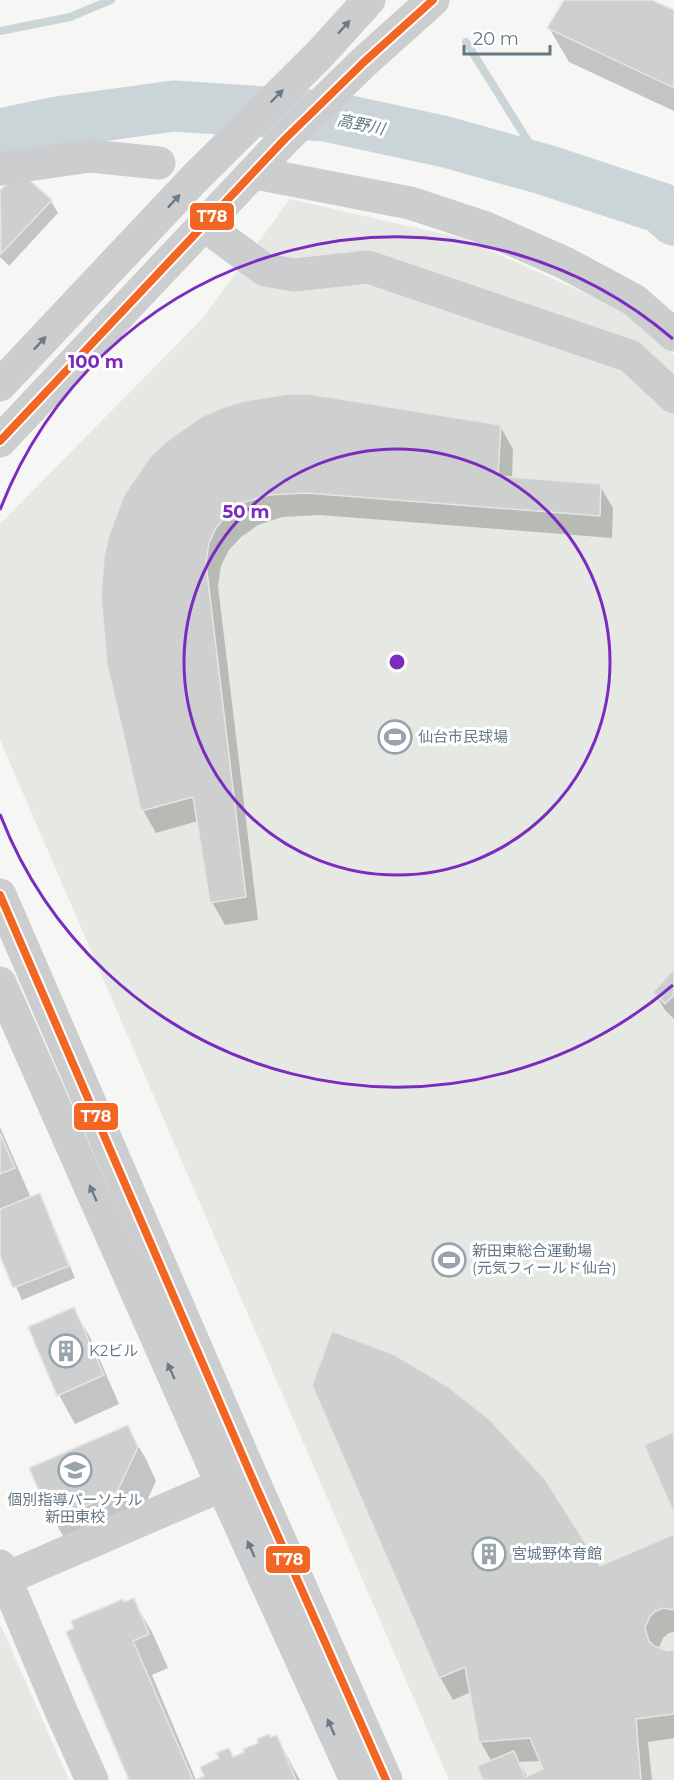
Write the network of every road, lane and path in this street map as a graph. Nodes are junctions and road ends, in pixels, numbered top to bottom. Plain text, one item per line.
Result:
1 (369, 0) edge
2 (433, 0) edge
3 (159, 162) dead end
4 (0, 169) edge
5 (255, 173) junction
6 (204, 225) junction
7 (674, 335) edge
8 (0, 386) edge
9 (674, 397) edge
10 (0, 441) edge
11 (0, 895) edge
12 (0, 983) edge
13 (236, 1479) junction
14 (2, 1575) edge
15 (92, 1780) edge
16 (356, 1780) edge
17 (386, 1780) edge

8 -> 1 street
2 - 5 street
3 - 4 street
5 - 6 street
5 - 7 street
6 - 9 street
6 - 10 street
11 - 13 street
13 -> 12 street
13 - 14 street
16 -> 13 street
13 - 17 street
14 - 15 street

